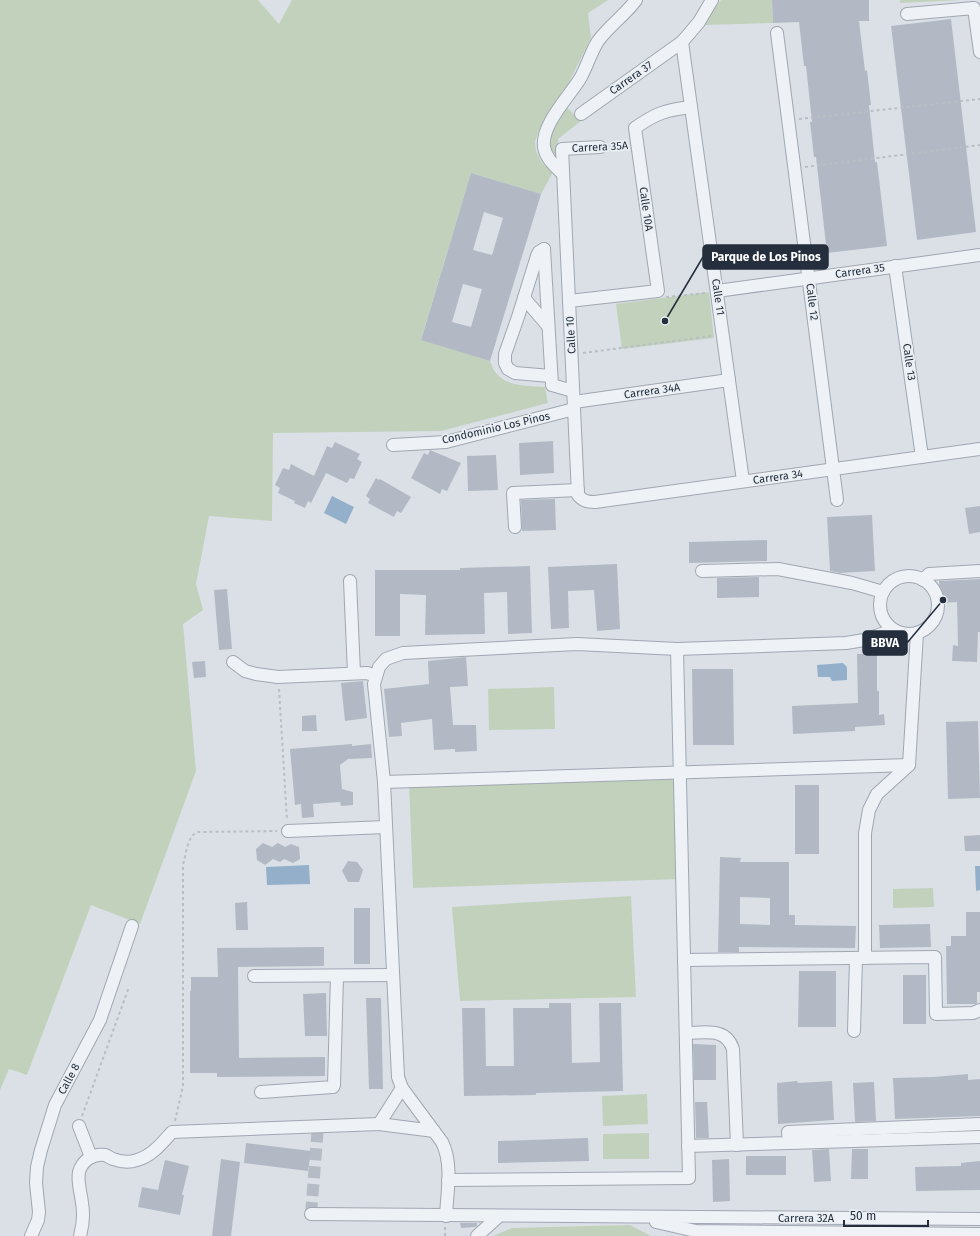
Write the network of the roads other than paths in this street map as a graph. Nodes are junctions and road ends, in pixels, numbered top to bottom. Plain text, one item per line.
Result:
1 (636, 0) edge
2 (712, 0) edge
3 (907, 14) dead end
4 (777, 33) dead end
5 (682, 42) junction
6 (980, 52) edge
7 (691, 107) junction
8 (581, 114) dead end
9 (600, 147) road end
10 (562, 149) joint
11 (563, 174) junction
12 (980, 255) edge
13 (895, 266) junction
14 (808, 278) junction
15 (717, 291) junction
16 (524, 298) junction
17 (569, 301) junction
18 (548, 326) junction
19 (552, 376) junction
20 (729, 380) junction
21 (574, 401) junction
22 (393, 445) dead end
23 (980, 449) edge
24 (922, 457) junction
25 (833, 469) junction
26 (743, 481) junction
27 (578, 492) junction
28 (837, 500) dead end
29 (515, 527) dead end
30 (980, 571) edge
31 (702, 572) dead end
32 (923, 580) junction
33 (350, 581) dead end
34 (883, 592) junction
35 (893, 630) junction
36 (917, 633) junction
37 (676, 649) junction
38 (234, 662) dead end
39 (354, 674) junction
40 (376, 676) junction
41 (909, 765) junction
42 (680, 772) junction
43 (384, 782) junction
44 (386, 827) junction
45 (288, 831) road end
46 (132, 926) dead end
47 (861, 958) junction
48 (684, 960) junction
49 (393, 975) junction
50 (254, 976) dead end
51 (337, 976) junction
52 (980, 1010) edge
53 (854, 1031) dead end
54 (686, 1033) junction
55 (402, 1088) junction
56 (261, 1092) dead end
57 (380, 1124) junction
58 (980, 1124) edge
59 (79, 1126) road end
60 (434, 1131) junction
61 (980, 1137) edge
62 (789, 1143) junction
63 (737, 1145) junction
64 (688, 1146) junction
65 (91, 1157) junction
66 (448, 1180) junction
67 (311, 1214) dead end
68 (446, 1216) junction
69 (499, 1216) junction
70 (632, 1217) junction
71 (980, 1219) edge
72 (980, 1234) edge
73 (31, 1236) edge
74 (80, 1236) edge
75 (477, 1236) edge

1 - 11 street
2 - 5 street, Carrera 37
3 - 6 street
4 - 14 street, Calle 12
5 - 7 street, Calle 11
5 - 8 street, Carrera 37
7 - 15 street, Calle 11
7 - 17 street, Calle 10A
9 - 10 street, Carrera 35A
10 - 11 street, Calle 10
11 - 17 street, Calle 10
12 - 13 street, Carrera 35
13 - 14 street, Carrera 35
13 - 24 street, Calle 13
14 - 15 street, Carrera 35
14 - 25 street, Calle 12
15 - 20 street, Calle 11
16 - 18 street
16 - 18 street
16 - 19 street
17 - 21 street, Calle 10
18 - 19 street
19 - 21 street
20 - 21 street, Carrera 34A
20 - 26 street, Calle 11
21 - 22 street, Condominio Los Pinos
21 - 27 street, Calle 10
23 - 24 street, Carrera 34
24 - 25 street, Carrera 34
25 - 26 street, Carrera 34
25 - 28 street, Calle 12
26 - 27 street, Carrera 34
27 - 29 street
30 - 32 street
31 - 34 street
32 - 34 street
32 - 36 street
33 - 39 street
34 - 35 street
35 - 36 street
35 - 37 street
36 - 41 street
37 - 40 street
37 - 42 street
38 - 39 street
39 - 40 street
40 - 43 street
41 - 42 street
41 - 47 street
42 - 43 street
42 - 48 street
43 - 44 street
44 - 45 street
44 - 49 street
46 - 73 street, Calle 8
47 - 48 street
47 - 52 street
47 - 53 street
48 - 54 street
49 - 51 street
49 - 55 street
50 - 51 street
51 - 56 street
54 - 63 street
54 - 64 street
55 - 57 street
55 - 60 street
57 - 60 street
57 - 65 street
58 - 62 street
59 - 65 street
60 - 66 street
61 - 62 street
62 - 63 street
63 - 64 street
64 - 66 street
65 - 74 street
66 - 68 street
67 - 68 street, Carrera 32A
68 - 69 street, Carrera 32A
69 - 70 street, Carrera 32A
69 - 75 street
70 - 71 street, Carrera 32A
70 - 72 street, Carrera 32A

